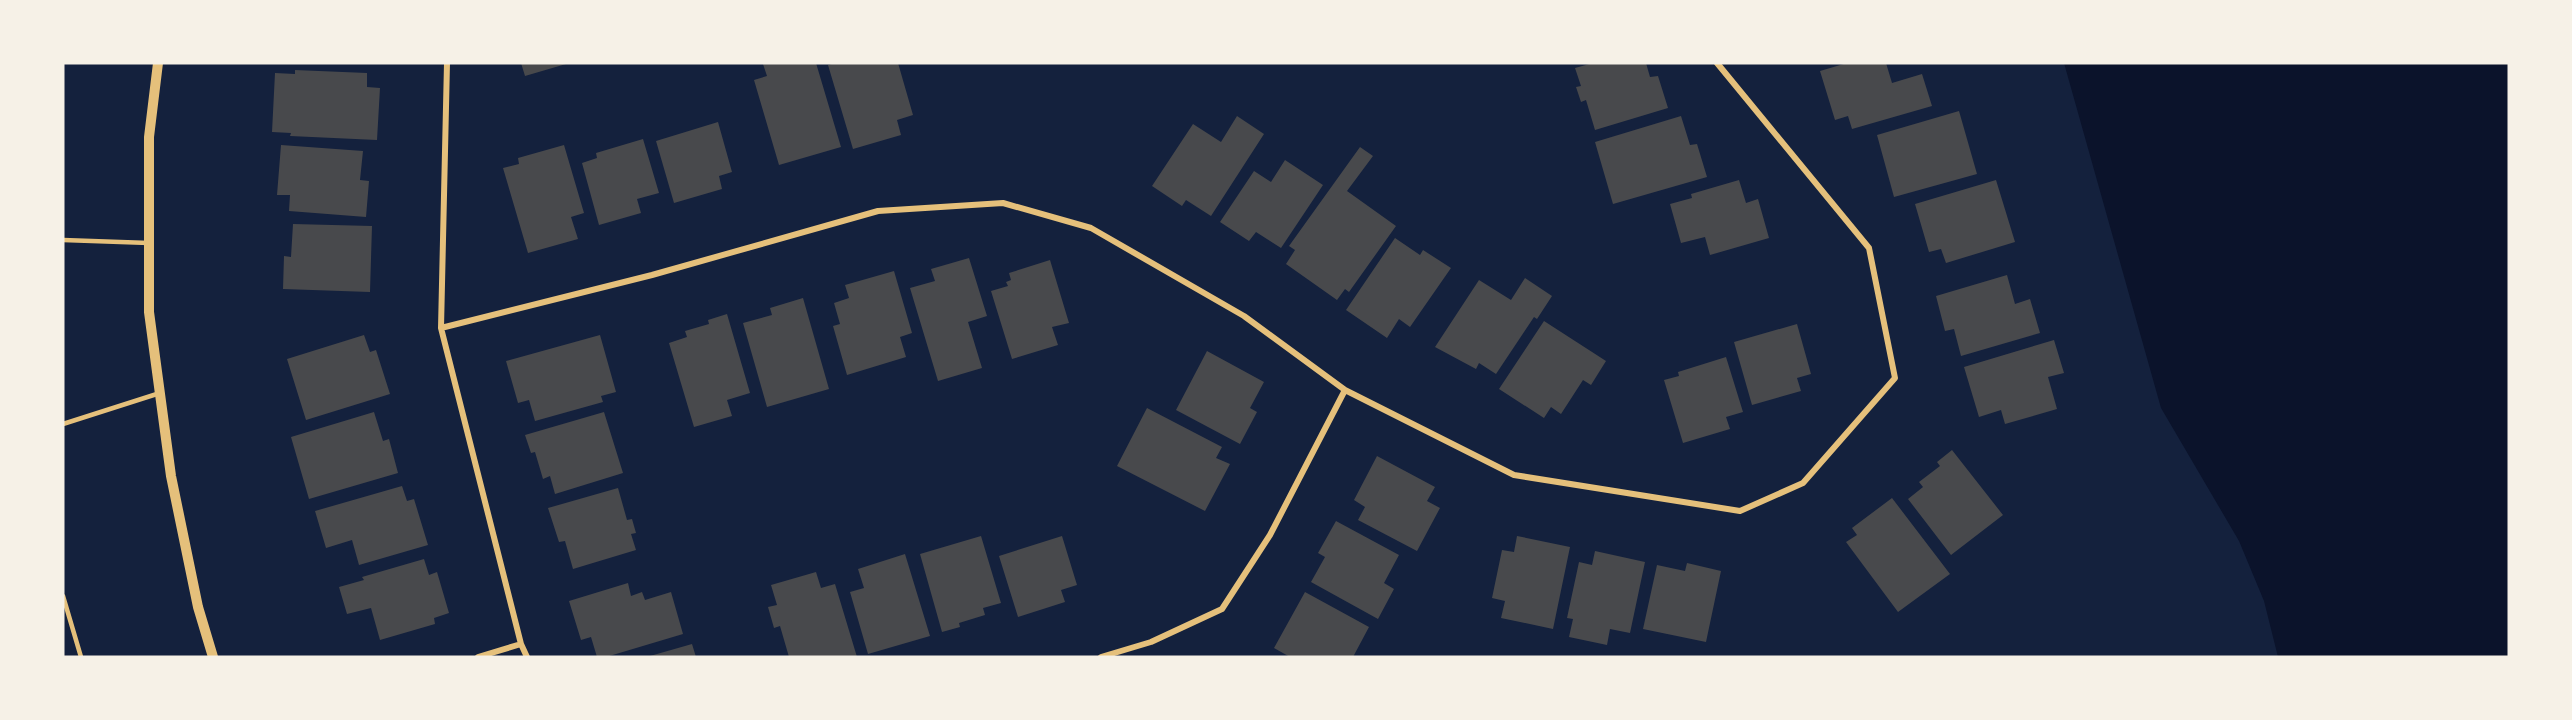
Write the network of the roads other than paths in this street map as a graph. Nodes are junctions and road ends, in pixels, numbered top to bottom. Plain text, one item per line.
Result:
1 (158, 63) edge
2 (447, 63) edge
3 (1717, 63) edge
4 (63, 240) edge
5 (149, 243) junction
6 (441, 328) junction
7 (1345, 390) junction
8 (160, 393) junction
9 (63, 424) edge
10 (63, 596) edge
11 (520, 644) junction
12 (81, 657) edge
13 (213, 657) edge
14 (478, 657) edge
15 (527, 657) edge
16 (1101, 657) edge

1 - 5 street
2 - 6 street
3 - 7 street
4 - 5 lane
5 - 8 street
6 - 7 street
6 - 11 street
7 - 16 street
8 - 9 lane
8 - 13 street
10 - 12 lane
11 - 14 street
11 - 15 street

